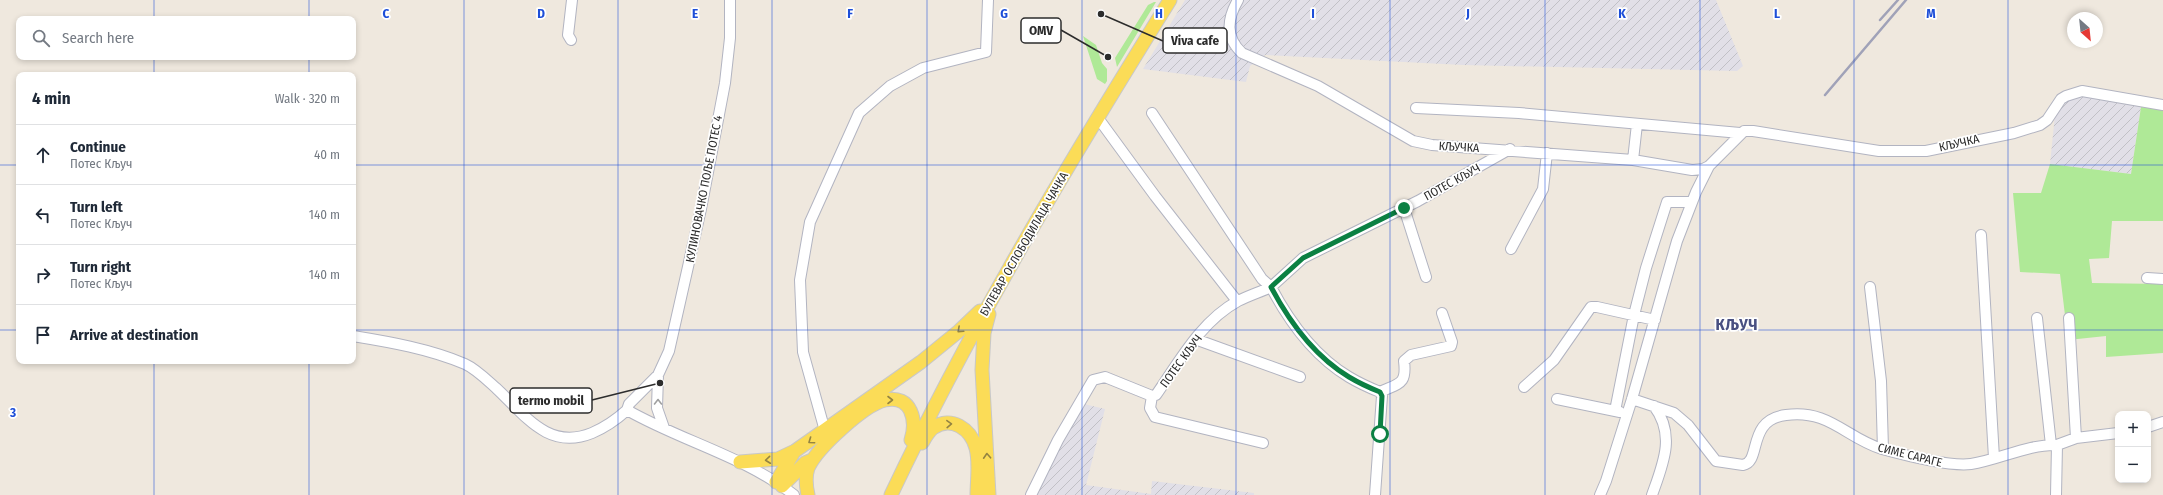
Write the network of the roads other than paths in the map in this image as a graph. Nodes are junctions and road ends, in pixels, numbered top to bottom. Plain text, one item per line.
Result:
1 (572, 0) edge
2 (730, 0) edge
3 (988, 0) edge
4 (1170, 0) edge
5 (1238, 0) edge
6 (571, 40) dead end
7 (2163, 105) edge
8 (1416, 108) dead end
9 (1152, 113) dead end
10 (1098, 118) junction
11 (1637, 124) junction
12 (1740, 133) junction
13 (1510, 149) junction
14 (1547, 152) junction
15 (1632, 160) junction
16 (1710, 166) junction
17 (1691, 202) junction
18 (1404, 208) junction
19 (1981, 235) dead end
20 (1511, 249) dead end
21 (1426, 277) dead end
22 (2147, 278) dead end
23 (2163, 279) edge
24 (1271, 287) junction
25 (1870, 287) dead end
26 (1237, 302) junction
27 (989, 304) junction
28 (1442, 313) dead end
29 (1634, 315) junction
30 (2037, 318) dead end
31 (2069, 318) dead end
32 (1655, 320) junction
33 (356, 337) edge
34 (1195, 338) junction
35 (658, 375) junction
36 (1300, 377) dead end
37 (1524, 387) dead end
38 (1380, 392) junction
39 (1152, 396) junction
40 (1557, 399) dead end
41 (1632, 399) junction
42 (1654, 406) junction
43 (628, 410) junction
44 (1615, 411) junction
45 (1628, 414) junction
46 (1681, 419) junction
47 (2163, 422) edge
48 (2151, 426) edge
49 (664, 428) junction
50 (1666, 429) junction
51 (825, 431) junction
52 (2115, 433) edge
53 (2076, 438) junction
54 (1262, 443) dead end
55 (2054, 445) junction
56 (1883, 449) junction
57 (795, 451) junction
58 (910, 456) junction
59 (1994, 458) junction
60 (814, 460) junction
61 (740, 462) junction
62 (779, 484) junction
63 (794, 495) edge
64 (808, 495) edge
65 (891, 495) edge
66 (977, 495) edge
67 (988, 495) edge
68 (1031, 495) edge
69 (1375, 495) edge
70 (1600, 495) edge
71 (1652, 495) edge
72 (2056, 495) edge

1 - 6 street
2 - 35 street, КУЛИНОВАЧКО ПОЉЕ ПОТЕС 4
3 - 51 street
4 - 10 main road, БУЛЕВАР ОСЛОБОДИЛАЦА ЧАЧКА
5 - 13 street, КЉУЧКА
7 - 12 street, КЉУЧКА
8 - 11 street, КЉУЧКА
9 - 24 street
10 - 26 street
10 - 27 main road, БУЛЕВАР ОСЛОБОДИЛАЦА ЧАЧКА
11 - 12 street, КЉУЧКА
11 - 15 street
12 - 16 street
13 - 14 street, КЉУЧКА
13 - 18 street, ПОТЕС КЉУЧ
14 - 15 street, КЉУЧКА
14 - 20 street
15 - 16 street, КЉУЧКА
16 - 17 street
17 - 29 street
17 - 32 street
18 - 21 street
18 - 24 street, ПОТЕС КЉУЧ
19 - 59 street
22 - 23 street
24 - 26 street, ПОТЕС КЉУЧ
24 - 38 street
25 - 56 street
26 - 34 street, ПОТЕС КЉУЧ
27 -> 51 main road
27 - 58 main road, БУЛЕВАР ОСЛОБОДИЛАЦА ЧАЧКА
67 -> 27 main road
28 - 38 street
29 - 32 street
29 - 37 street
29 - 44 street
30 - 55 street
31 - 53 street
32 - 41 street
33 - 43 street, КУЛИНОВАЧКО ПОЉЕ ПОТЕС 4
34 - 36 street
34 - 39 street, ПОТЕС КЉУЧ
35 - 43 street, КУЛИНОВАЧКО ПОЉЕ ПОТЕС 4
49 -> 35 street, КУЛИНОВАЧКО ПОЉЕ ПОТЕС 4
38 - 69 street
39 - 54 street
39 - 68 street, ПОТЕС КЉУЧ
40 - 44 street
41 - 42 street, СИМЕ САРАГЕ
41 - 45 street
42 - 46 street, СИМЕ САРАГЕ
42 - 50 street
43 - 49 street
44 - 45 street
45 - 70 street
46 - 50 street
46 - 56 street, СИМЕ САРАГЕ
47 - 48 street
49 - 61 street
50 - 71 street
51 -> 57 main road
52 - 53 street, СИМЕ САРАГЕ
53 - 55 street, СИМЕ САРАГЕ
55 - 59 street, СИМЕ САРАГЕ
55 - 72 street
56 - 59 street, СИМЕ САРАГЕ
57 -> 61 main road
57 - 62 main road
60 -> 58 main road
58 - 65 main road, БУЛЕВАР ОСЛОБОДИЛАЦА ЧАЧКА
58 -> 66 main road
60 - 62 main road
60 - 64 main road
61 - 62 street
62 - 63 street

